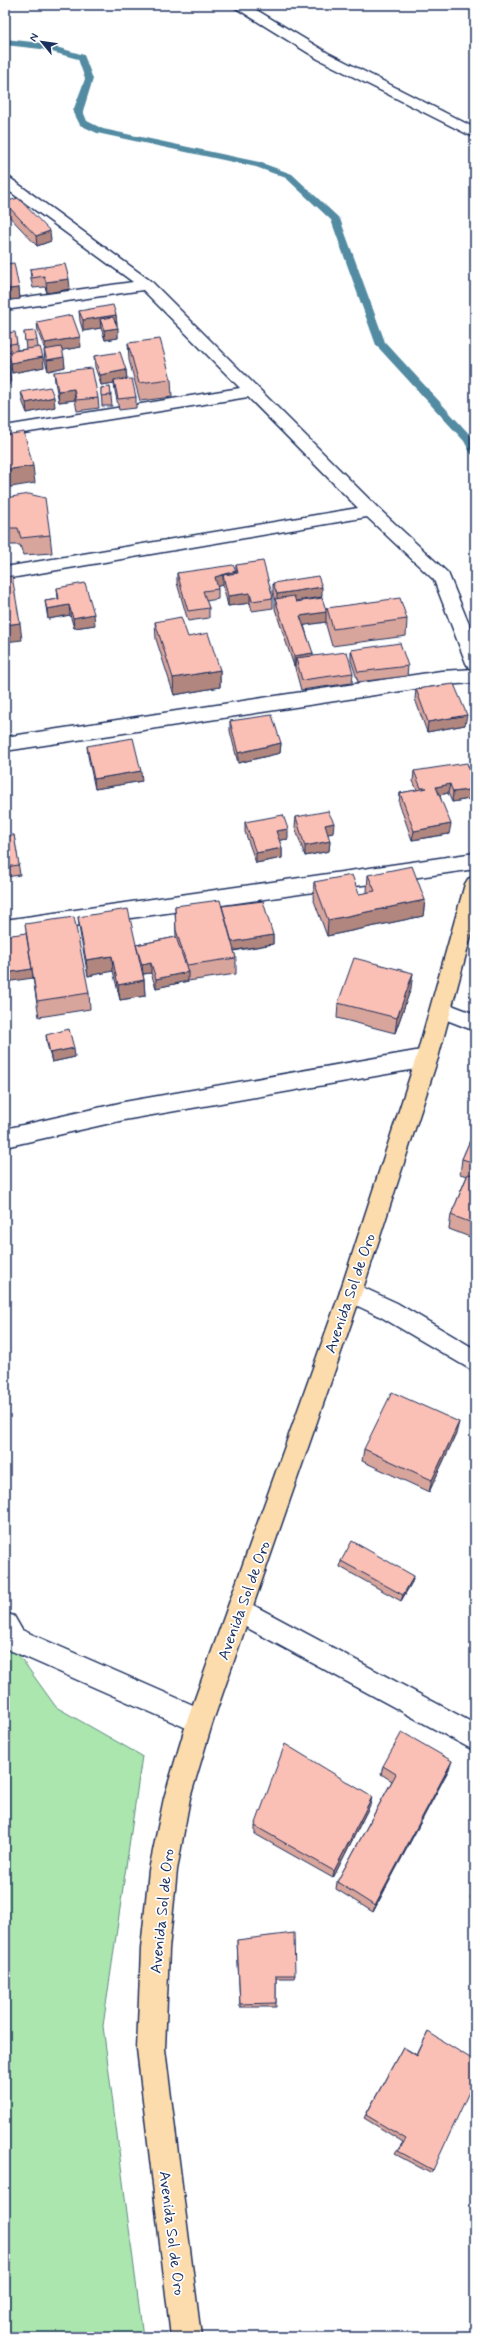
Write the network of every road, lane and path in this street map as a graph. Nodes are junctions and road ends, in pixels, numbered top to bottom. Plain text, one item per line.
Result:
1 (238, 5) edge
2 (475, 134) edge
3 (5, 181) edge
4 (25, 196) junction
5 (5, 200) edge
6 (146, 285) junction
7 (5, 305) edge
8 (253, 391) junction
9 (5, 431) edge
10 (371, 511) junction
11 (5, 573) edge
12 (475, 662) edge
13 (475, 676) edge
14 (5, 744) edge
15 (475, 861) edge
16 (475, 884) edge
17 (5, 928) edge
18 (441, 1009) junction
19 (475, 1022) edge
20 (427, 1058) junction
21 (5, 1138) edge
22 (351, 1292) junction
23 (475, 1361) edge
24 (240, 1610) junction
25 (8, 1634) edge
26 (200, 1721) junction
27 (475, 1738) edge
28 (186, 2337) edge

1 - 2 street
3 - 4 street
4 - 5 street
4 - 6 street
6 - 7 street
6 - 8 street
8 - 9 street
8 - 10 street
10 - 11 street
10 - 12 street
13 - 14 street
15 - 17 street
16 - 18 main road, Avenida Sol de Oro
18 - 19 street
18 - 20 main road, Avenida Sol de Oro
20 - 21 street
20 - 22 main road, Avenida Sol de Oro
22 - 23 street
22 - 24 main road, Avenida Sol de Oro
24 - 26 main road, Avenida Sol de Oro
24 - 27 street
25 - 26 street
26 - 28 main road, Avenida Sol de Oro

